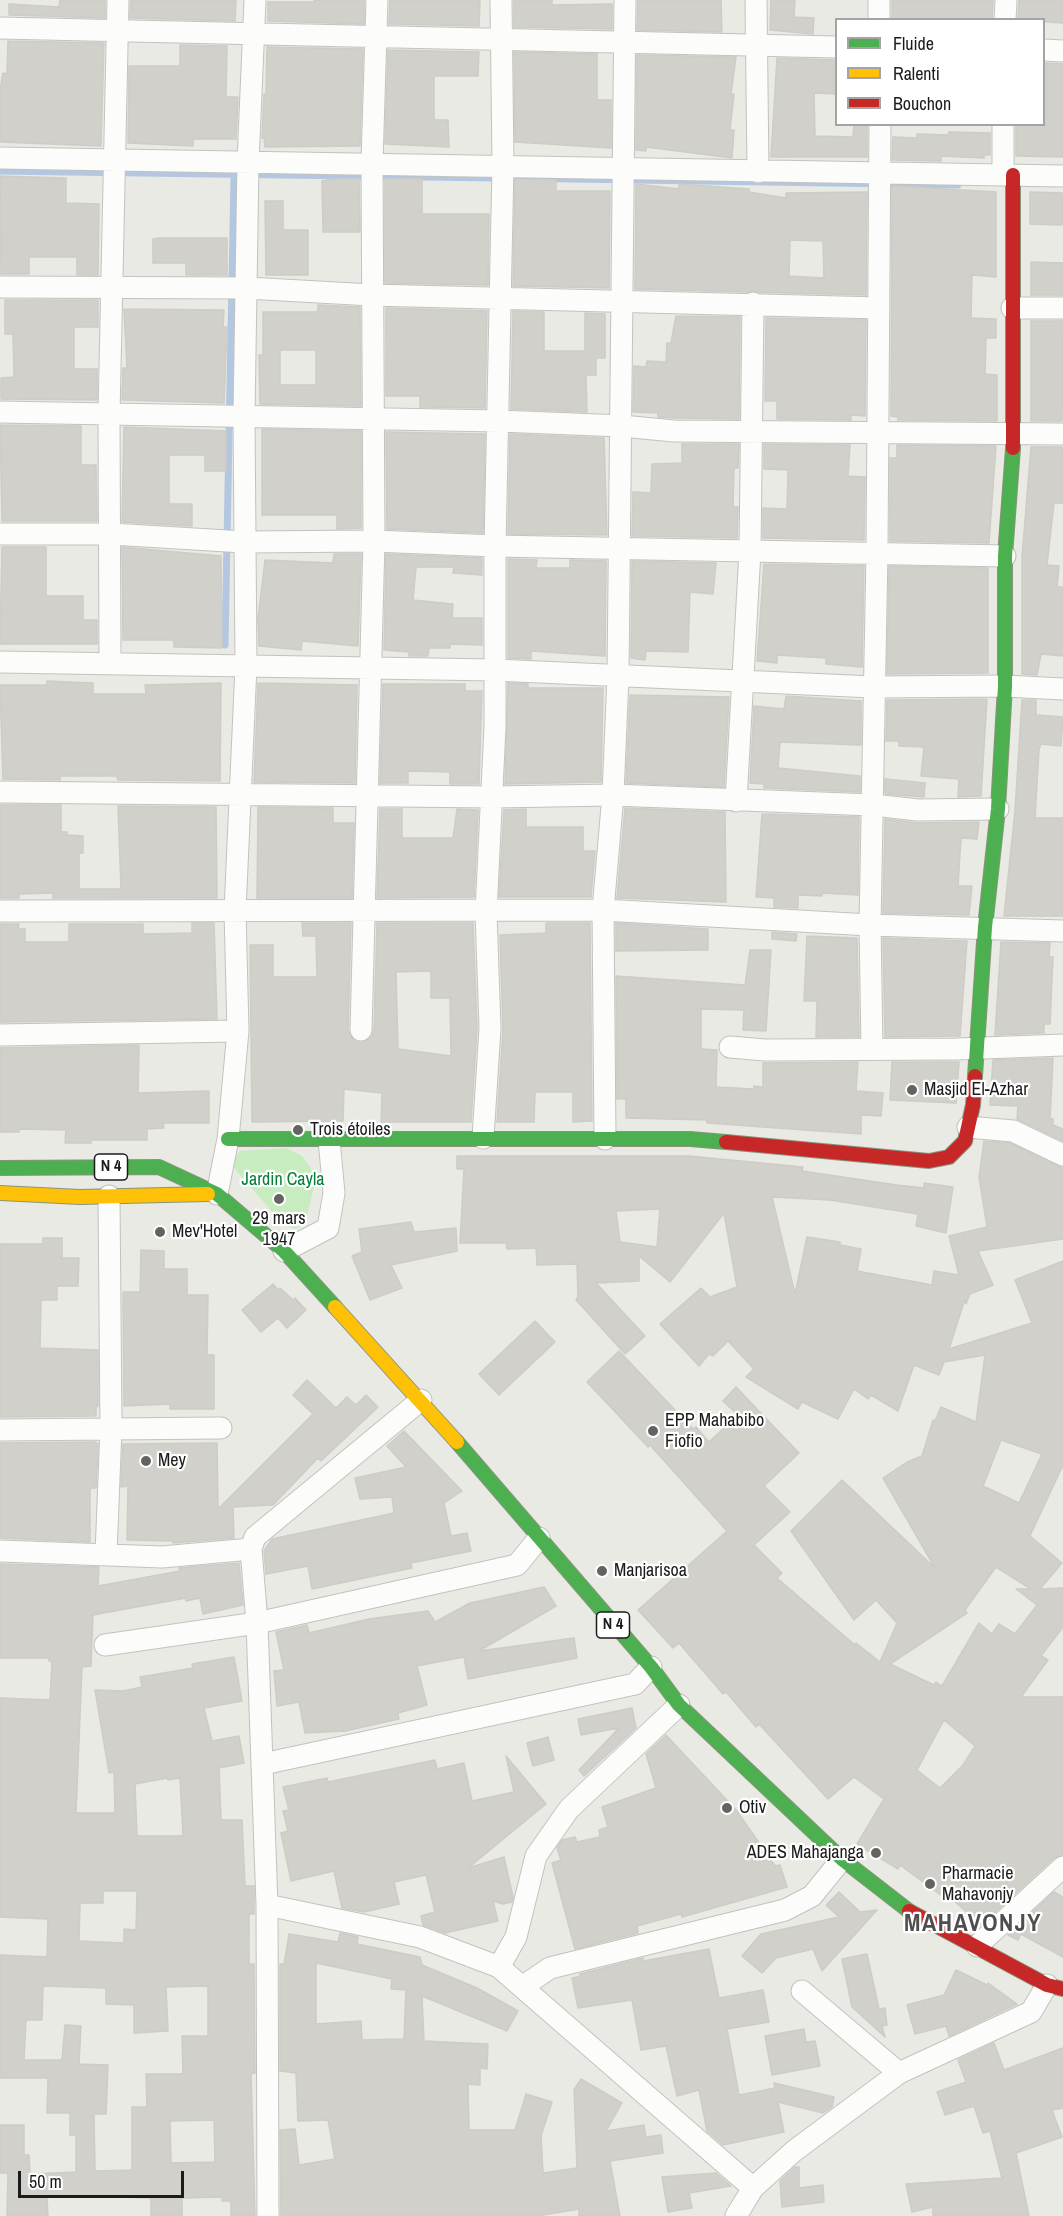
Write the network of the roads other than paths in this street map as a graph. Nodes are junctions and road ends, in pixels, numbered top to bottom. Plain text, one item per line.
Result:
1 (118, 0) edge
2 (255, 0) edge
3 (377, 0) edge
4 (501, 0) edge
5 (625, 0) edge
6 (756, 0) edge
7 (879, 0) edge
8 (1006, 0) edge
9 (879, 18) edge
10 (1005, 18) edge
11 (0, 28) edge
12 (118, 29) junction
13 (255, 35) junction
14 (376, 37) junction
15 (500, 39) junction
16 (625, 44) junction
17 (755, 47) junction
18 (835, 47) edge
19 (1045, 50) edge
20 (1063, 51) edge
21 (880, 126) edge
22 (1003, 126) edge
23 (0, 158) edge
24 (114, 160) junction
25 (248, 162) junction
26 (372, 163) junction
27 (502, 165) junction
28 (623, 168) junction
29 (758, 172) junction
30 (880, 175) junction
31 (1008, 175) junction
32 (1063, 176) edge
33 (0, 286) edge
34 (114, 288) junction
35 (247, 288) junction
36 (372, 295) junction
37 (500, 297) junction
38 (620, 300) junction
39 (753, 303) junction
40 (879, 308) junction
41 (1012, 308) junction
42 (1063, 308) edge
43 (0, 412) edge
44 (110, 414) junction
45 (244, 416) junction
46 (373, 419) junction
47 (499, 421) junction
48 (622, 426) junction
49 (752, 431) junction
50 (876, 432) junction
51 (1063, 434) edge
52 (1014, 436) junction
53 (0, 534) edge
54 (111, 534) junction
55 (374, 541) junction
56 (244, 542) junction
57 (495, 546) junction
58 (618, 547) junction
59 (750, 551) junction
60 (877, 552) junction
61 (1005, 556) junction
62 (0, 662) edge
63 (110, 662) junction
64 (246, 666) junction
65 (370, 667) junction
66 (495, 670) junction
67 (618, 676) junction
68 (743, 681) junction
69 (1005, 686) junction
70 (873, 687) junction
71 (1063, 689) edge
72 (0, 792) edge
73 (613, 795) junction
74 (239, 796) junction
75 (367, 797) junction
76 (493, 797) junction
77 (736, 801) junction
78 (873, 805) junction
79 (998, 808) junction
80 (603, 910) junction
81 (0, 911) edge
82 (235, 911) junction
83 (486, 912) junction
84 (365, 913) junction
85 (870, 925) junction
86 (985, 927) junction
87 (1063, 931) edge
88 (361, 1030) dead end
89 (238, 1031) junction
90 (0, 1035) edge
91 (1063, 1046) edge
92 (730, 1047) dead end
93 (976, 1048) junction
94 (872, 1049) junction
95 (968, 1127) junction
96 (483, 1138) junction
97 (605, 1138) junction
98 (228, 1139) junction
99 (329, 1140) junction
100 (1063, 1155) edge
101 (0, 1168) edge
102 (0, 1193) edge
103 (217, 1194) junction
104 (109, 1196) junction
105 (284, 1251) junction
106 (421, 1400) junction
107 (111, 1428) junction
108 (221, 1428) dead end
109 (0, 1430) edge
110 (539, 1538) junction
111 (250, 1549) junction
112 (0, 1551) edge
113 (106, 1554) junction
114 (257, 1623) junction
115 (105, 1645) dead end
116 (651, 1667) junction
117 (679, 1704) junction
118 (263, 1764) junction
119 (843, 1859) junction
120 (1063, 1867) edge
121 (267, 1905) junction
122 (976, 1946) junction
123 (499, 1967) junction
124 (522, 1987) junction
125 (1055, 1987) edge
126 (802, 1990) dead end
127 (899, 2073) junction
128 (753, 2188) junction
129 (268, 2216) edge
130 (736, 2216) edge

1 - 12 street
2 - 13 street
3 - 14 street
4 - 15 street
5 - 16 street
6 - 17 street
7 - 9 street
8 - 10 street
11 - 12 street
12 - 13 street
12 - 24 street
13 - 14 street
13 - 25 street
14 - 15 street
14 - 26 street
15 - 16 street
15 - 27 street
16 - 17 street
16 - 28 street
17 - 18 street
17 - 29 street
19 - 20 street
21 - 30 street
22 - 31 street
23 - 24 street
24 - 25 street
24 - 34 street
25 - 26 street
25 - 35 street
26 - 27 street
26 - 36 street
27 - 28 street
27 - 37 street
28 - 29 street
28 - 38 street
29 - 30 street
30 - 31 street
30 - 40 street
31 - 32 street
31 - 41 street
33 - 34 street
34 - 35 street
34 - 44 street
35 - 36 street
35 - 45 street
36 - 37 street
36 - 46 street
37 - 38 street
37 - 47 street
38 - 39 street
38 - 48 street
39 - 40 street
39 - 49 street
40 - 50 street
41 - 42 street
41 - 52 street
43 - 44 street
44 - 45 street
44 - 54 street
45 - 46 street
45 - 56 street
46 - 47 street
46 - 55 street
47 - 48 street
47 - 57 street
48 - 49 street
48 - 58 street
49 - 50 street
49 - 59 street
50 - 52 street
50 - 60 street
51 - 52 street
52 - 61 street
53 - 54 street
54 - 56 street
54 - 63 street
55 - 56 street
55 - 57 street
55 - 65 street
56 - 64 street
57 - 58 street
57 - 66 street
58 - 59 street
58 - 67 street
59 - 60 street
59 - 68 street
60 - 61 street
60 - 70 street
61 - 69 street
62 - 63 street
63 - 64 street
64 - 65 street
64 - 74 street
65 - 66 street
65 - 75 street
66 - 67 street
66 - 76 street
67 - 68 street
67 - 73 street
68 - 70 street
68 - 77 street
69 - 70 street
69 - 71 street
69 - 79 street
70 - 78 street
72 - 74 street
73 - 76 street
73 - 77 street
73 - 80 street
74 - 75 street
74 - 82 street
75 - 76 street
75 - 84 street
76 - 83 street
77 - 78 street
78 - 79 street
78 - 85 street
79 - 86 street
80 - 83 street
80 - 85 street
80 - 97 street
81 - 82 street
82 - 84 street
82 - 89 street
83 - 84 street
83 - 96 street
84 - 88 street
85 - 86 street
85 - 94 street
86 - 87 street
86 - 93 street
89 - 90 street
89 - 98 street
91 - 93 street
92 - 94 street
93 - 94 street
93 - 95 street
95 - 97 street
95 - 100 street
96 - 97 street
96 - 99 street
98 - 99 street
98 - 103 street
99 - 105 street
101 - 103 street, N 4
102 - 104 street, N 4
103 - 104 street, N 4
103 - 105 street, N 4
104 - 107 street
105 - 106 street, N 4
106 - 110 street, N 4
106 - 111 street
107 - 108 street
107 - 109 street
107 - 113 street
110 - 114 street
110 - 116 street, N 4
111 - 113 street
111 - 114 street
112 - 113 street
114 - 115 street
114 - 118 street
116 - 117 street, N 4
116 - 118 street
117 - 119 street, N 4
117 - 123 street
118 - 121 street
119 - 122 street, N 4
119 - 124 street
120 - 122 street
121 - 123 street
121 - 129 street
122 - 125 street, N 4
123 - 124 street
124 - 128 street
125 - 127 street
126 - 127 street
127 - 128 street
128 - 130 street

